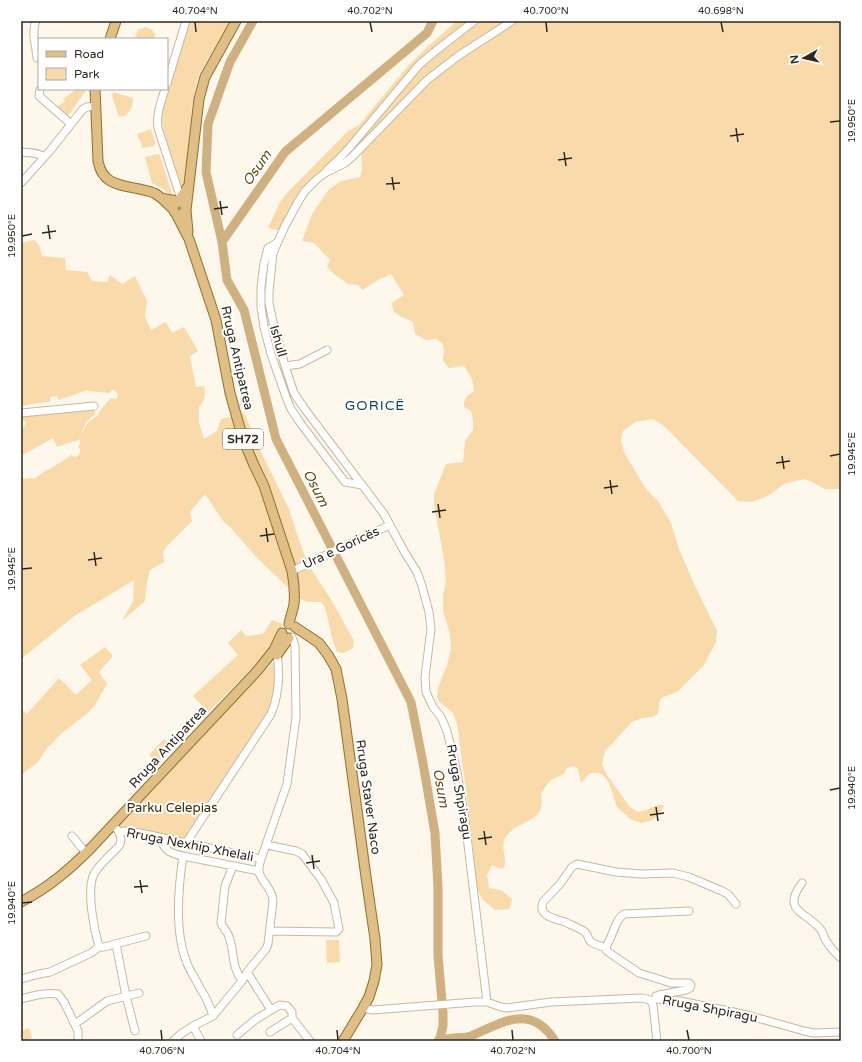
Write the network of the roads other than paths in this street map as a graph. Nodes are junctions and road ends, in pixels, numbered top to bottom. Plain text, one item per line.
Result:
1 (36, 21) edge
2 (116, 21) edge
3 (186, 21) edge
4 (236, 21) edge
5 (474, 21) edge
6 (512, 21) edge
7 (110, 38) edge
8 (38, 58) edge
9 (168, 80) edge
10 (40, 90) dead end
11 (95, 90) edge
12 (165, 90) edge
13 (96, 106) junction
14 (71, 124) junction
15 (21, 152) edge
16 (44, 157) junction
17 (325, 173) junction
18 (21, 183) edge
19 (178, 202) junction
20 (189, 238) junction
21 (278, 242) junction
22 (328, 350) dead end
23 (285, 366) junction
24 (94, 406) dead end
25 (21, 413) edge
26 (362, 485) junction
27 (390, 525) junction
28 (292, 571) junction
29 (290, 632) junction
30 (277, 654) junction
31 (226, 704) junction
32 (116, 828) junction
33 (72, 836) dead end
34 (162, 838) junction
35 (186, 843) junction
36 (267, 845) junction
37 (86, 853) junction
38 (183, 856) junction
39 (261, 859) junction
40 (233, 866) junction
41 (259, 871) junction
42 (802, 883) dead end
43 (21, 902) edge
44 (736, 904) dead end
45 (689, 911) dead end
46 (270, 931) junction
47 (146, 936) dead end
48 (116, 944) junction
49 (98, 947) junction
50 (606, 948) junction
51 (841, 958) edge
52 (247, 972) junction
53 (21, 979) edge
54 (242, 981) junction
55 (138, 992) dead end
56 (126, 996) junction
57 (21, 999) edge
58 (652, 1000) junction
59 (487, 1002) junction
60 (363, 1008) junction
61 (271, 1010) junction
62 (213, 1016) junction
63 (292, 1018) junction
64 (75, 1024) junction
65 (193, 1026) junction
66 (135, 1031) dead end
67 (270, 1032) dead end
68 (841, 1032) edge
69 (238, 1035) dead end
70 (78, 1041) edge
71 (173, 1041) edge
72 (201, 1041) edge
73 (310, 1041) edge
74 (343, 1041) edge
75 (657, 1041) edge

1 - 8 street
2 - 7 main road
3 - 9 street
4 - 19 main road
5 - 17 street
6 - 17 street, Ishull
10 - 14 street
11 - 13 main road, Rruga Antipatrea / SH72
12 - 19 street
13 - 14 street
13 - 19 main road, Rruga Antipatrea / SH72
14 - 16 street
15 - 16 street
16 - 18 street
17 - 21 street, Ishull
19 - 20 main road, Rruga Antipatrea / SH72
19 - 20 main road, SH72
20 - 28 main road, Rruga Antipatrea / SH72
21 - 23 street, Ishull
21 - 26 street
22 - 23 street
23 - 26 street, Ishull
24 - 25 street
26 - 27 street, Ishull
27 - 28 street, Ura e Goricës
27 - 59 street, Rruga Shpiragu
28 - 29 main road, Rruga Antipatrea / SH72
29 - 30 main road, Rruga Antipatrea / SH72
29 - 31 main road, Rruga Antipatrea / SH72
29 - 36 street
29 - 60 main road, Rruga Staver Naco
30 - 31 main road, Rruga Antipatrea / SH72
30 - 35 street
31 - 32 main road, Rruga Antipatrea / SH72
32 - 34 street, Rruga Nexhip Xhelali
32 - 37 main road, Rruga Antipatrea / SH72
32 - 49 street
33 - 37 street
34 - 35 street, Rruga Nexhip Xhelali
34 - 38 street
35 - 39 street, Rruga Nexhip Xhelali
36 - 39 street
36 - 46 street
37 - 43 main road, Rruga Antipatrea / SH72
38 - 40 street
38 - 62 street
39 - 41 street
40 - 41 street
40 - 54 street
41 - 46 street
42 - 51 street
44 - 50 street
45 - 50 street
46 - 52 street
47 - 48 street
48 - 49 street
48 - 56 street
49 - 53 street
50 - 58 street
52 - 54 street
52 - 61 street
54 - 62 street
55 - 56 street
56 - 64 street
56 - 66 street
57 - 64 street
58 - 59 street, Rruga Shpiragu
58 - 68 street, Rruga Shpiragu
58 - 75 street, Rruga Shpiragu
59 - 60 street, Rruga Shpiragu
60 - 74 main road
61 - 63 street
61 - 69 street
62 - 65 street
63 - 67 street
63 - 73 street
64 - 70 street
65 - 71 street
65 - 72 street

